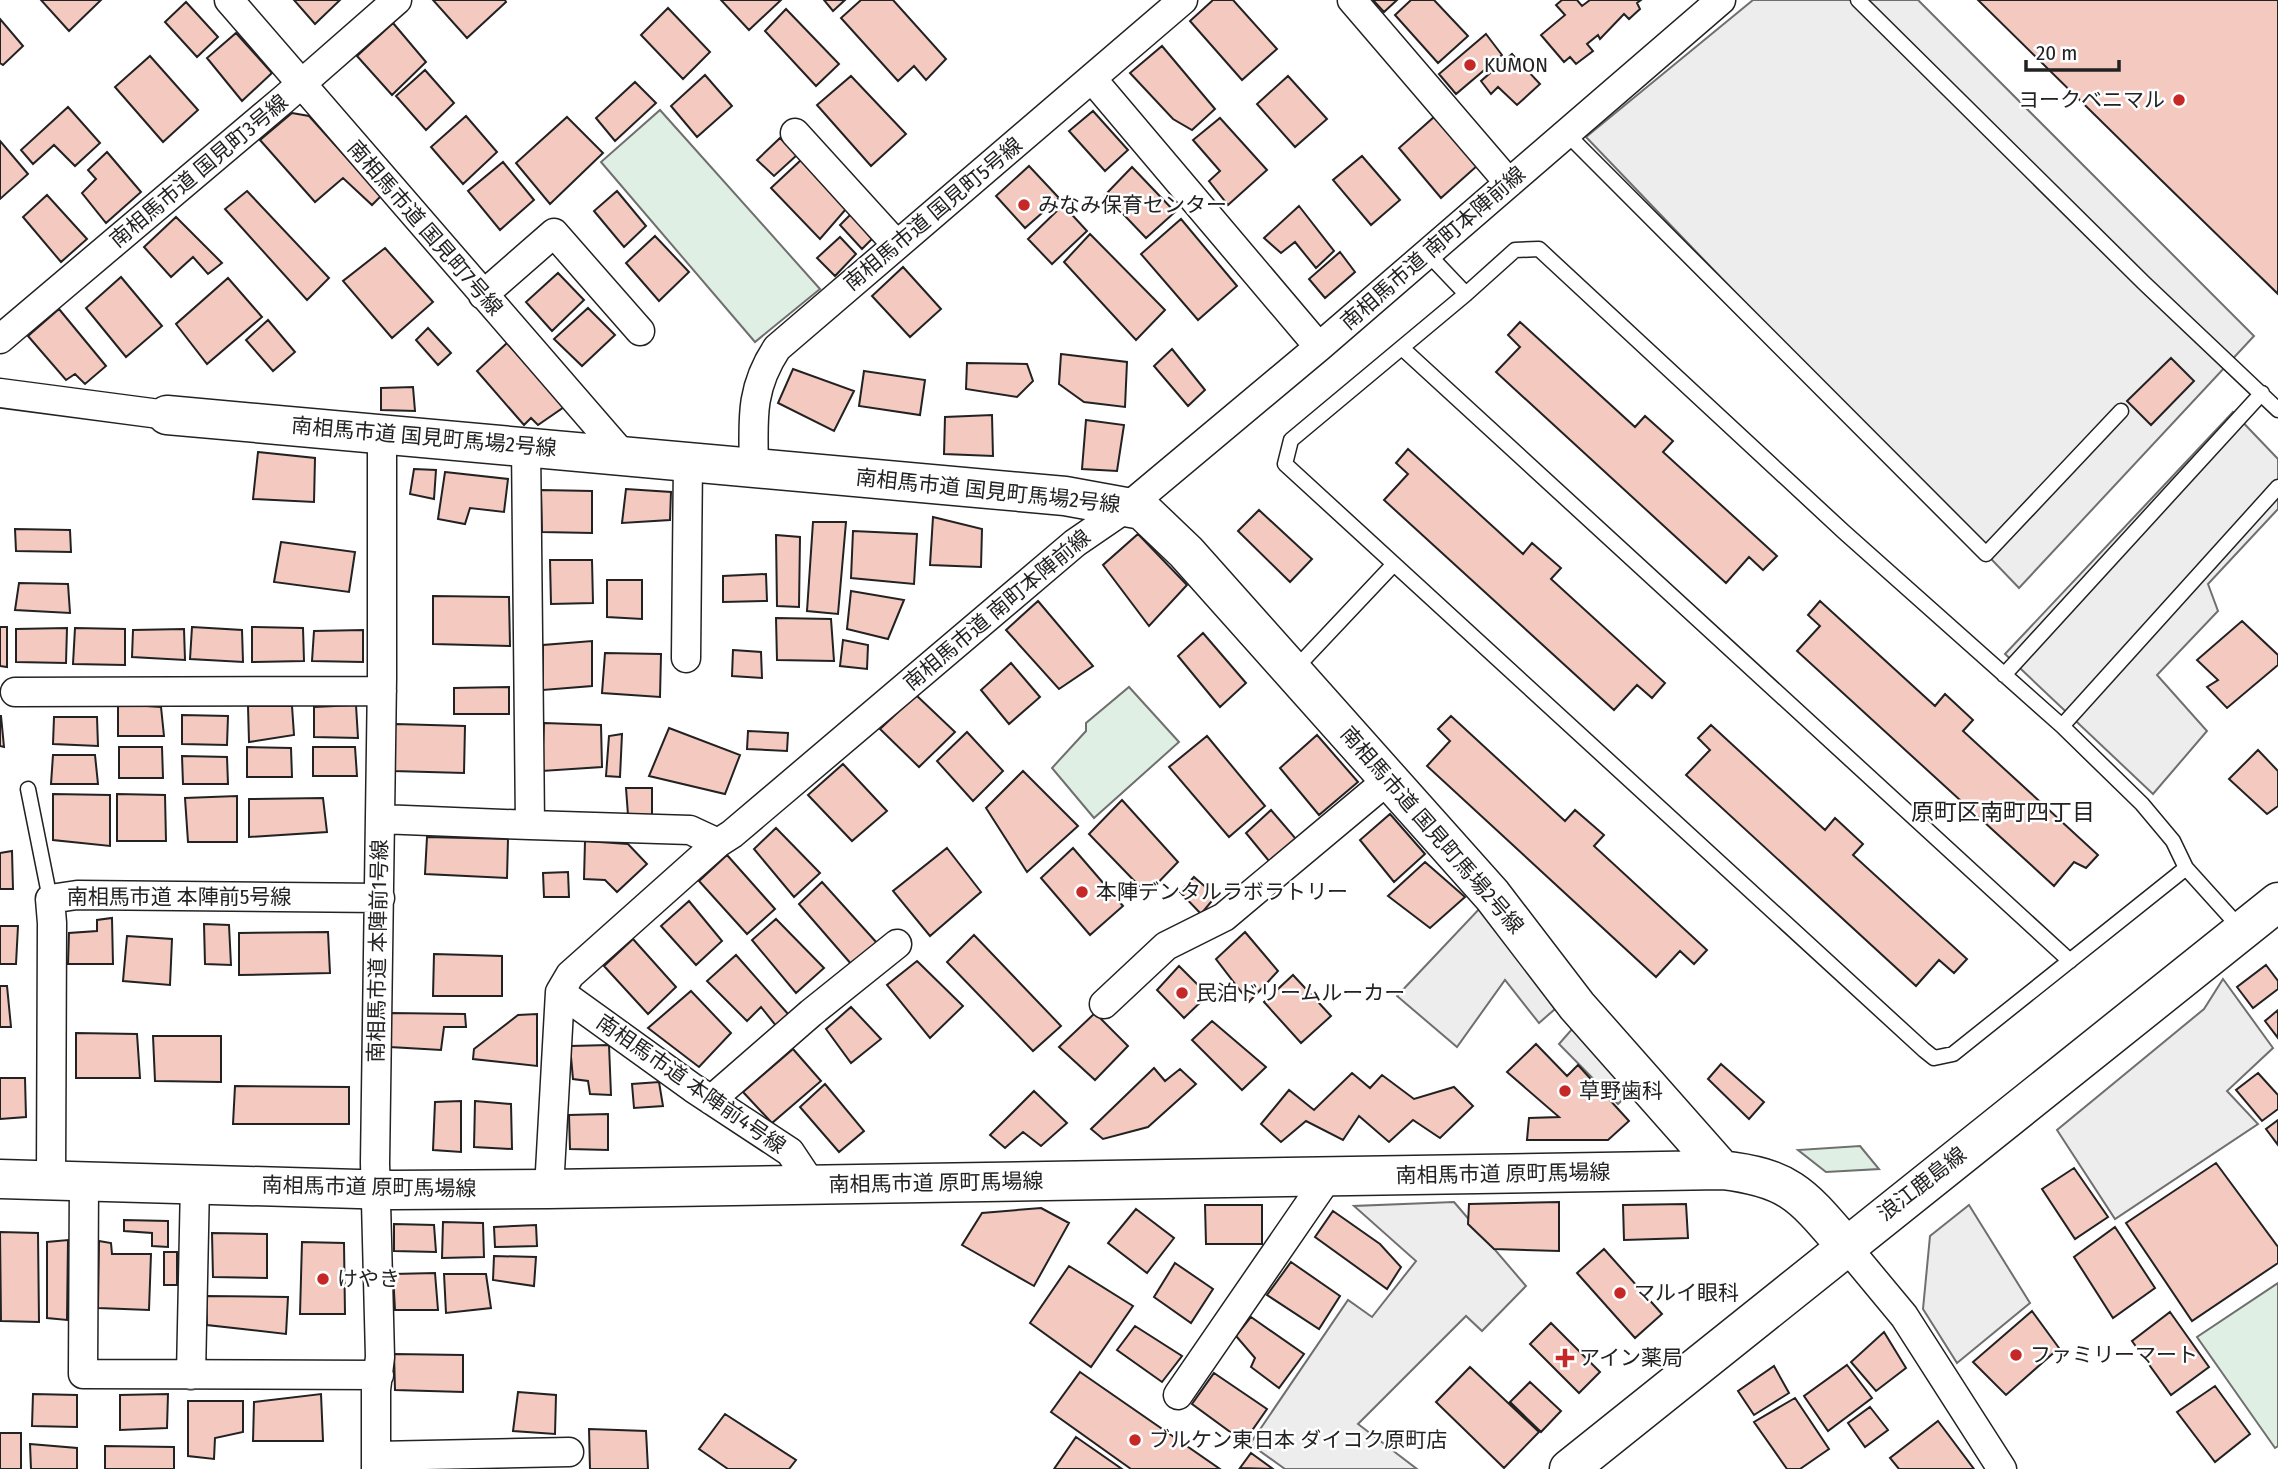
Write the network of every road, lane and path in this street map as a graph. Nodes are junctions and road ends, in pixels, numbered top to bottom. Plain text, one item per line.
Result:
1 (229, 0) edge
2 (397, 0) edge
3 (1183, 0) edge
4 (1352, 0) edge
5 (1721, 0) edge
6 (1858, 0) edge
7 (1152, 10) edge
8 (1093, 80) junction
9 (302, 83) junction
10 (1565, 132) junction
11 (795, 133) dead end
12 (1509, 183) junction
13 (896, 244) junction
14 (1427, 253) junction
15 (1466, 294) junction
16 (483, 295) junction
17 (640, 331) dead end
18 (0, 339) edge
19 (1319, 347) junction
20 (1402, 348) junction
21 (0, 393) edge
22 (2262, 393) junction
23 (2278, 410) edge
24 (2121, 411) dead end
25 (167, 415) joint
26 (382, 433) junction
27 (526, 445) junction
28 (623, 455) junction
29 (688, 461) junction
30 (754, 467) junction
31 (2278, 487) edge
32 (1129, 506) junction
33 (1394, 565) junction
34 (686, 658) dead end
35 (1293, 671) junction
36 (2004, 675) junction
37 (382, 691) junction
38 (15, 692) dead end
39 (2062, 726) junction
40 (1389, 779) junction
41 (28, 789) dead end
42 (380, 819) junction
43 (530, 825) junction
44 (718, 843) junction
45 (2186, 868) junction
46 (380, 898) junction
47 (50, 899) junction
48 (2278, 902) edge
49 (2243, 931) junction
50 (897, 944) dead end
51 (2070, 961) junction
52 (559, 992) junction
53 (1104, 1004) dead end
54 (711, 1100) junction
55 (1722, 1170) junction
56 (1328, 1177) junction
57 (0, 1179) edge
58 (67, 1181) junction
59 (195, 1183) junction
60 (812, 1185) junction
61 (376, 1188) junction
62 (549, 1189) junction
63 (1845, 1245) junction
64 (191, 1375) junction
65 (379, 1375) junction
66 (1178, 1395) dead end
67 (569, 1452) dead end
68 (376, 1462) edge
69 (1569, 1469) edge
70 (2002, 1469) edge

1 - 9 street, 南相馬市道 国見町7号線
2 - 9 street, 南相馬市道 国見町3号線
3 - 7 street, 南相馬市道 国見町5号線
4 - 12 street
5 - 10 street, 南相馬市道 南町本陣前線
6 - 22 lane
7 - 8 street, 南相馬市道 国見町5号線
8 - 13 street, 南相馬市道 国見町5号線
8 - 19 street
9 - 16 street, 南相馬市道 国見町7号線
9 - 18 street, 南相馬市道 国見町3号線
10 - 12 street, 南相馬市道 南町本陣前線
10 - 24 lane
11 - 13 street
12 - 14 street, 南相馬市道 南町本陣前線
13 - 30 street, 南相馬市道 国見町5号線
14 - 15 lane
14 - 19 street, 南相馬市道 南町本陣前線
15 - 20 lane
15 - 36 lane
16 - 17 street
16 - 28 street, 南相馬市道 国見町7号線
19 - 32 street, 南相馬市道 南町本陣前線
20 - 33 lane
20 - 51 lane
21 - 25 street, 南相馬市道 国見町馬場2号線
22 - 23 lane
22 - 36 lane
25 - 26 street, 南相馬市道 国見町馬場2号線
26 - 27 street, 南相馬市道 国見町馬場2号線
26 - 37 street, 南相馬市道 本陣前1号線
27 - 28 street, 南相馬市道 国見町馬場2号線
27 - 43 street
28 - 29 street, 南相馬市道 国見町馬場2号線
29 - 30 street, 南相馬市道 国見町馬場2号線
29 - 34 street
30 - 32 street, 南相馬市道 国見町馬場2号線
31 - 39 lane
32 - 35 street, 南相馬市道 国見町馬場2号線
32 - 44 street, 南相馬市道 南町本陣前線
33 - 35 lane
33 - 51 lane
35 - 40 street, 南相馬市道 国見町馬場2号線
36 - 39 lane
37 - 38 street
37 - 42 street, 南相馬市道 本陣前1号線
39 - 45 lane
40 - 53 street
40 - 55 street, 南相馬市道 国見町馬場2号線
41 - 47 lane
42 - 43 street
42 - 46 street, 南相馬市道 本陣前1号線
43 - 44 street
44 - 52 street, 南相馬市道 南町本陣前線
45 - 49 lane
45 - 51 lane
46 - 47 street, 南相馬市道 本陣前5号線
46 - 61 street, 南相馬市道 本陣前1号線
47 - 58 street, 南相馬市道 本陣前5号線
48 - 49 street, 浪江鹿島線
49 - 63 street, 浪江鹿島線
50 - 54 street
52 - 54 street, 南相馬市道 本陣前4号線
52 - 62 street
54 - 60 street, 南相馬市道 本陣前4号線
55 - 56 street, 南相馬市道 原町馬場線
55 - 63 street, 南相馬市道 原町馬場線
56 - 60 street, 南相馬市道 原町馬場線
56 - 66 street
57 - 58 street, 南相馬市道 原町馬場線
58 - 59 street, 南相馬市道 原町馬場線
58 - 64 street, 南相馬市道 本陣前5号線
59 - 61 street, 南相馬市道 原町馬場線
59 - 64 street
60 - 62 street, 南相馬市道 原町馬場線
61 - 62 street, 南相馬市道 原町馬場線
61 - 65 street, 南相馬市道 本陣前1号線
63 - 69 street, 浪江鹿島線
63 - 70 street
64 - 65 street
65 - 68 street, 南相馬市道 本陣前1号線
67 - 68 street

